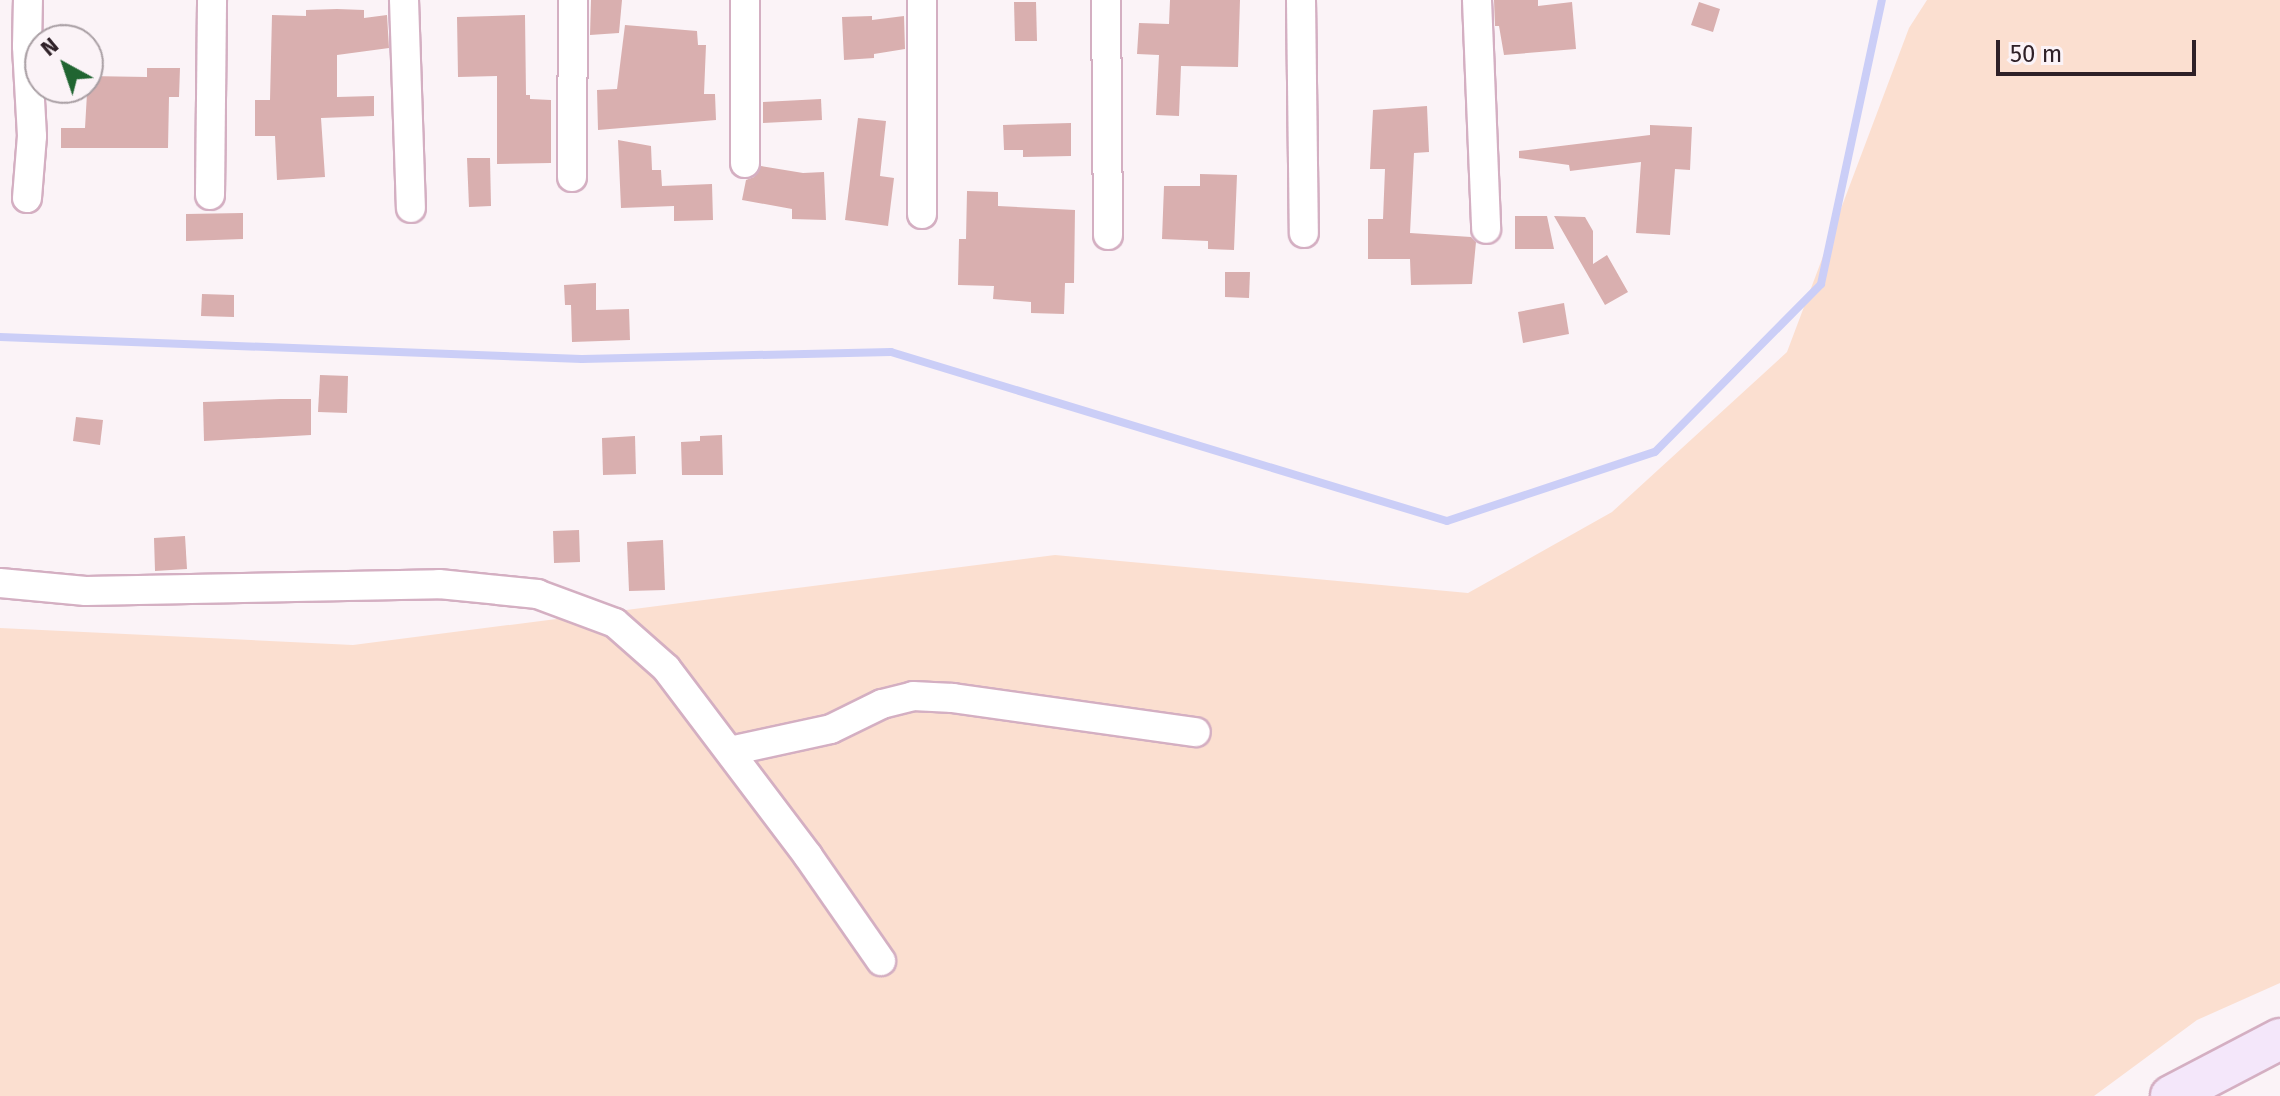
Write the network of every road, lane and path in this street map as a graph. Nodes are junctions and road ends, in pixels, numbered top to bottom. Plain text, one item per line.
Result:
1 (28, 0) edge
2 (212, 0) edge
3 (404, 0) edge
4 (573, 0) edge
5 (745, 0) edge
6 (922, 0) edge
7 (1106, 0) edge
8 (1301, 0) edge
9 (1477, 0) edge
10 (745, 163) dead end
11 (572, 177) dead end
12 (210, 195) dead end
13 (27, 198) dead end
14 (411, 208) dead end
15 (922, 214) dead end
16 (1486, 229) dead end
17 (1304, 233) dead end
18 (1108, 235) dead end
19 (0, 583) edge
20 (1196, 732) dead end
21 (730, 751) junction
22 (881, 961) dead end
23 (2280, 1039) edge
24 (2171, 1096) edge

1 - 13 street
2 - 12 street
3 - 14 street
4 - 11 street
5 - 10 street
6 - 15 street
7 - 18 street
8 - 17 street
9 - 16 street
19 - 21 street
20 - 21 street
21 - 22 street
23 - 24 street

